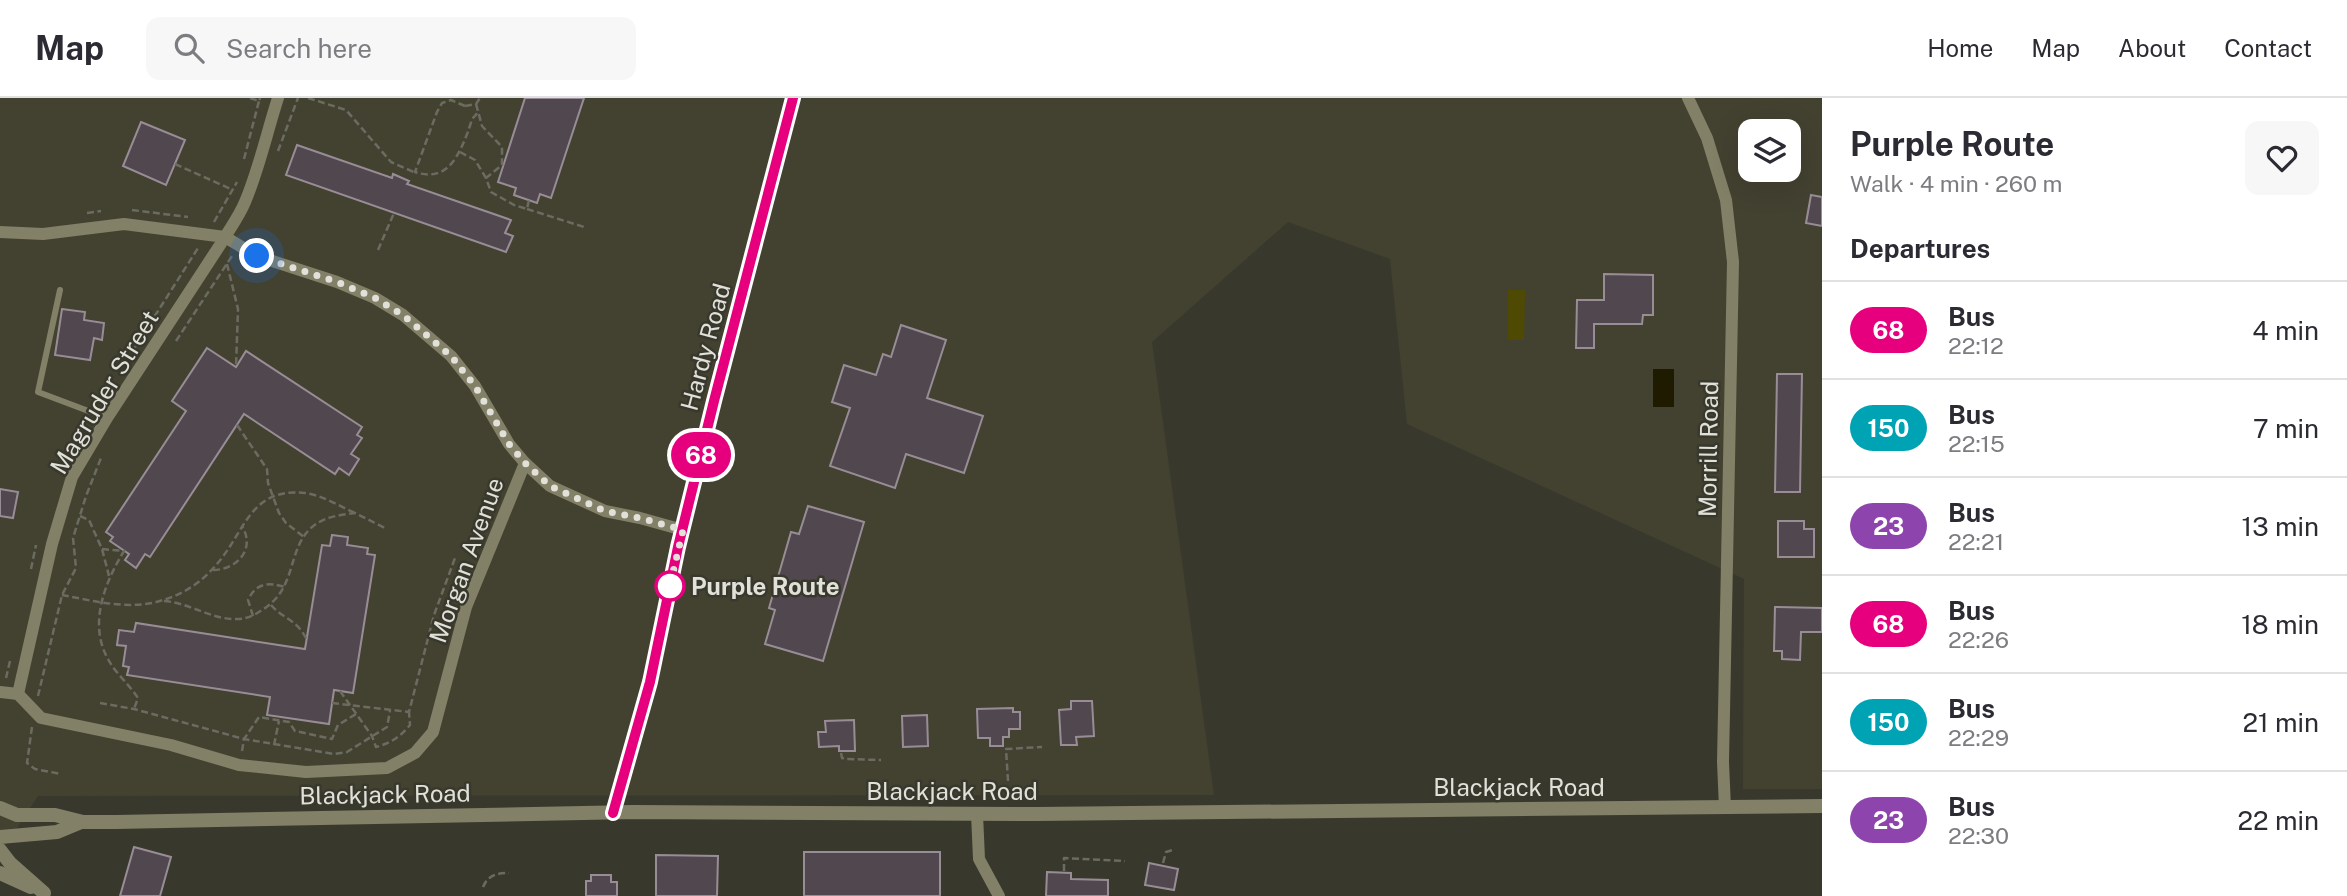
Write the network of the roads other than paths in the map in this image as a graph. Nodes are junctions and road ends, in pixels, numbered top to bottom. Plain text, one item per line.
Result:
1 (278, 98) edge
2 (793, 98) edge
3 (1688, 98) edge
4 (0, 232) edge
5 (225, 237) junction
6 (60, 290) dead end
7 (107, 418) junction
8 (525, 463) junction
9 (683, 530) junction
10 (0, 692) edge
11 (18, 694) junction
12 (1822, 806) edge
13 (0, 808) edge
14 (1725, 808) junction
15 (613, 813) junction
16 (977, 814) junction
17 (83, 822) junction
18 (0, 836) edge
19 (0, 850) edge
20 (0, 873) edge
21 (47, 894) edge
22 (999, 896) edge

1 - 5 street, Magruder Street
2 - 9 street, Hardy Road
3 - 14 street, Morrill Road
4 - 5 street
5 - 7 street, Magruder Street
5 - 8 street, Morgan Avenue
6 - 7 lane
7 - 11 street, Magruder Street
8 - 9 street
8 - 11 street, Morgan Avenue
9 - 15 street, Hardy Road
10 - 11 street
12 - 14 street, Blackjack Road
13 - 17 street, Blackjack Road
14 - 16 street, Blackjack Road
15 - 16 street, Blackjack Road
15 - 17 street, Blackjack Road
16 - 22 street
17 - 18 street, Blackjack Road
19 - 21 street
20 - 21 street

